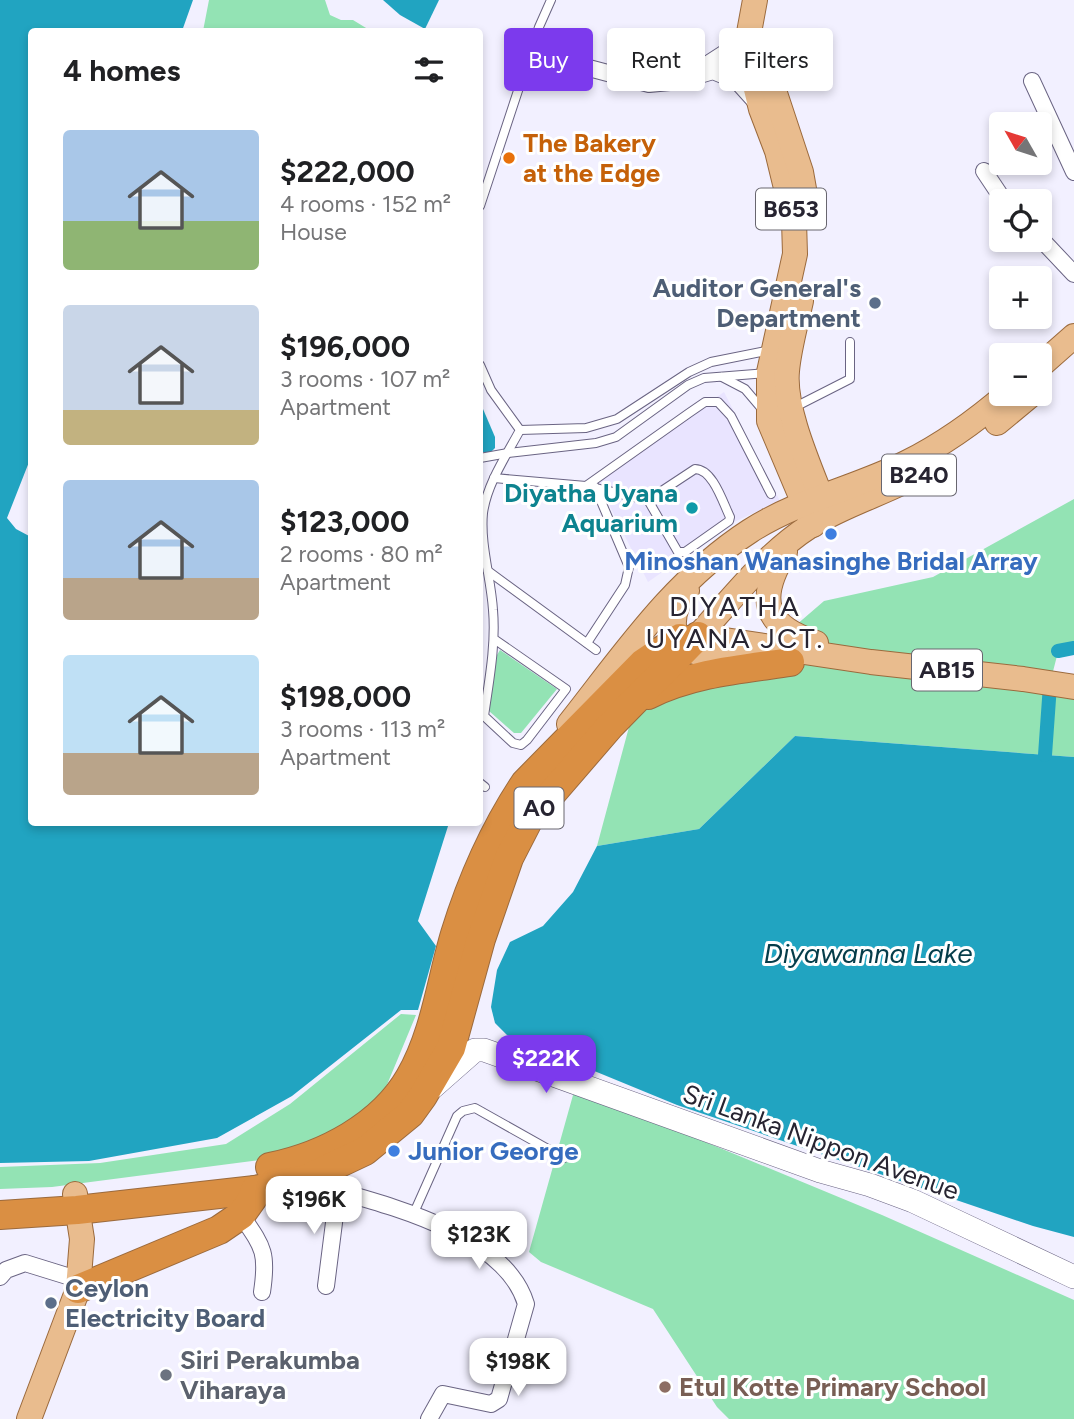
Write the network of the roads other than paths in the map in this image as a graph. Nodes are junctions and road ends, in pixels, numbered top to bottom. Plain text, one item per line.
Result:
1 (551, 0) edge
2 (755, 0) edge
3 (769, 0) edge
4 (750, 28) edge
5 (765, 28) edge
6 (719, 70) edge
7 (713, 71) junction
8 (705, 73) edge
9 (1032, 81) dead end
10 (760, 91) edge
11 (767, 91) edge
12 (761, 109) junction
13 (785, 149) junction
14 (984, 171) dead end
15 (1074, 173) edge
16 (996, 189) edge
17 (483, 197) edge
18 (1052, 251) edge
19 (1074, 274) edge
20 (1074, 336) edge
21 (850, 342) dead end
22 (1052, 355) edge
23 (1074, 358) edge
24 (780, 361) junction
25 (483, 372) edge
26 (722, 377) junction
27 (1052, 377) edge
28 (993, 406) edge
29 (1018, 406) edge
30 (780, 415) junction
31 (520, 430) junction
32 (508, 453) junction
33 (483, 457) edge
34 (494, 478) junction
35 (591, 487) junction
36 (771, 494) dead end
37 (648, 500) junction
38 (812, 516) junction
39 (731, 544) junction
40 (488, 571) junction
41 (483, 578) edge
42 (494, 639) junction
43 (687, 641) junction
44 (587, 643) junction
45 (596, 650) dead end
46 (790, 662) junction
47 (870, 662) junction
48 (1067, 686) edge
49 (636, 701) junction
50 (524, 783) junction
51 (468, 937) junction
52 (441, 1036) junction
53 (423, 1096) junction
54 (564, 1157) dead end
55 (331, 1181) junction
56 (254, 1190) junction
57 (0, 1199) edge
58 (76, 1202) junction
59 (0, 1215) edge
60 (241, 1215) junction
61 (413, 1215) junction
62 (0, 1277) edge
63 (1074, 1277) edge
64 (79, 1285) junction
65 (326, 1286) dead end
66 (262, 1292) dead end
67 (29, 1419) edge
68 (429, 1419) edge

1 - 17 lane
2 - 4 main road, B653
3 - 5 main road, B653
6 - 7 street
7 - 8 street
7 - 12 street
9 - 15 street
10 - 12 main road, B653
11 - 13 main road, B653
12 - 13 main road, B653
13 - 24 main road, B653
14 - 16 street
18 - 19 street
20 - 22 main road
21 - 30 lane
23 - 27 main road
24 - 26 lane
24 - 30 main road, B653
24 - 31 lane
25 - 31 lane
26 - 30 lane
26 - 32 lane
28 - 38 main road, B240
29 - 38 main road, B240
30 - 38 main road, B653
31 - 32 lane
32 - 33 lane
32 - 34 lane
34 - 35 lane
34 - 40 lane
35 - 36 lane
35 - 37 lane
35 - 44 lane
37 - 37 lane
38 - 39 main road, B240
38 - 43 main road, B240
38 - 47 main road
39 - 43 main road
39 - 50 main road
40 - 41 lane
40 - 42 lane
40 - 44 lane
42 - 42 lane
43 - 46 main road, AB15
43 - 47 main road, AB15
43 - 49 highway, A0
43 - 50 highway, A0
44 - 45 lane
46 - 47 main road, AB15
46 - 49 highway
47 - 48 main road, AB15
49 - 51 highway, A0
50 - 51 highway, A0
51 - 52 highway, A0
52 - 53 highway, A0
52 - 58 highway, A0
53 - 55 highway, A0
53 - 63 street, Sri Lanka Nippon Avenue
54 - 61 lane
55 - 56 highway, A0
55 - 61 street
55 - 65 street
56 - 58 highway, A0
56 - 60 highway
57 - 58 highway, A0
58 - 59 highway, A0
58 - 64 main road
60 - 64 highway
60 - 66 street
61 - 68 street
62 - 64 street
64 - 67 main road

